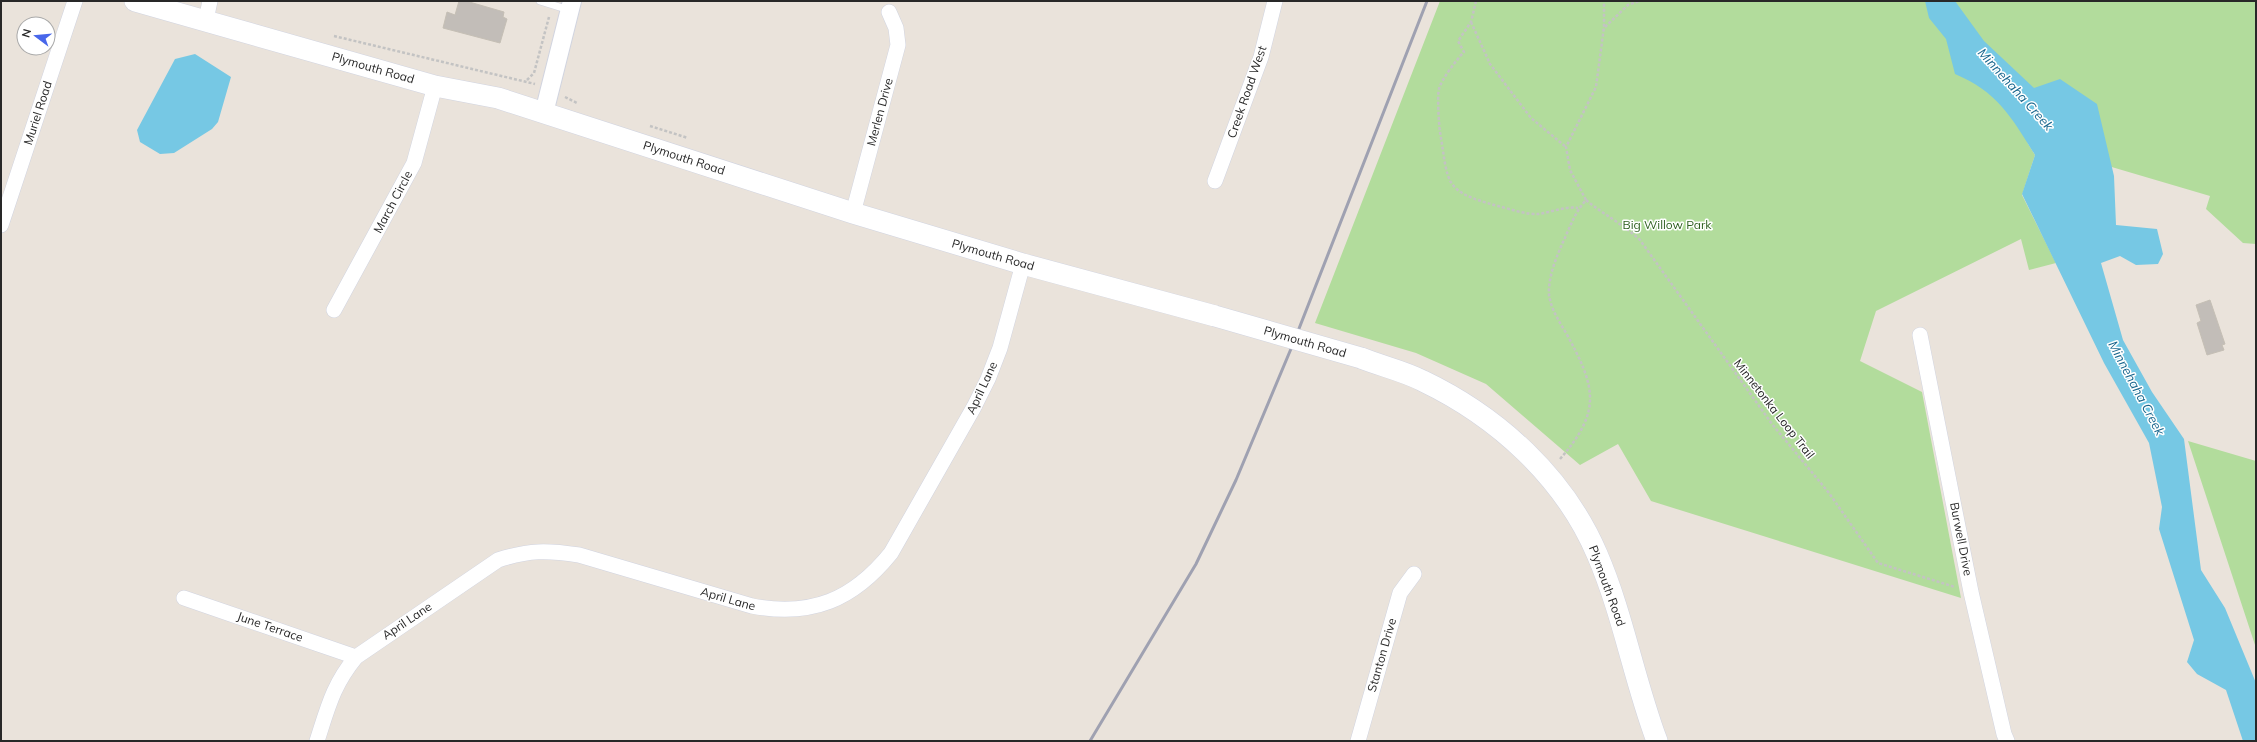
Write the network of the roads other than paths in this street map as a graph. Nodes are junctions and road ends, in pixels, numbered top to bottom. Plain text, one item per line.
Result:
1 (75, 1) edge
2 (135, 1) edge
3 (540, 1) edge
4 (1275, 1) edge
5 (571, 6) edge
6 (208, 10) edge
7 (889, 12) dead end
8 (435, 86) junction
9 (544, 113) junction
10 (1215, 181) dead end
11 (853, 213) junction
12 (1, 225) edge
13 (1023, 264) junction
14 (334, 310) dead end
15 (1920, 335) dead end
16 (1414, 574) dead end
17 (184, 598) dead end
18 (356, 656) junction
19 (317, 741) edge
20 (1358, 741) edge
21 (1657, 741) edge
22 (2007, 741) edge

1 - 12 street, Muriel Road
2 - 6 main road, Plymouth Road
3 - 5 lane
4 - 10 street, Creek Road West
5 - 9 street
6 - 8 main road, Plymouth Road
7 - 11 street, Merlen Drive
8 - 9 main road, Plymouth Road
8 - 14 street, March Circle
9 - 11 main road, Plymouth Road
11 - 13 main road, Plymouth Road
13 - 18 street, April Lane
13 - 21 main road, Plymouth Road, bridge
15 - 22 street, Burwell Drive
16 - 20 street, Stanton Drive
17 - 18 street, June Terrace
18 - 19 street, April Lane

